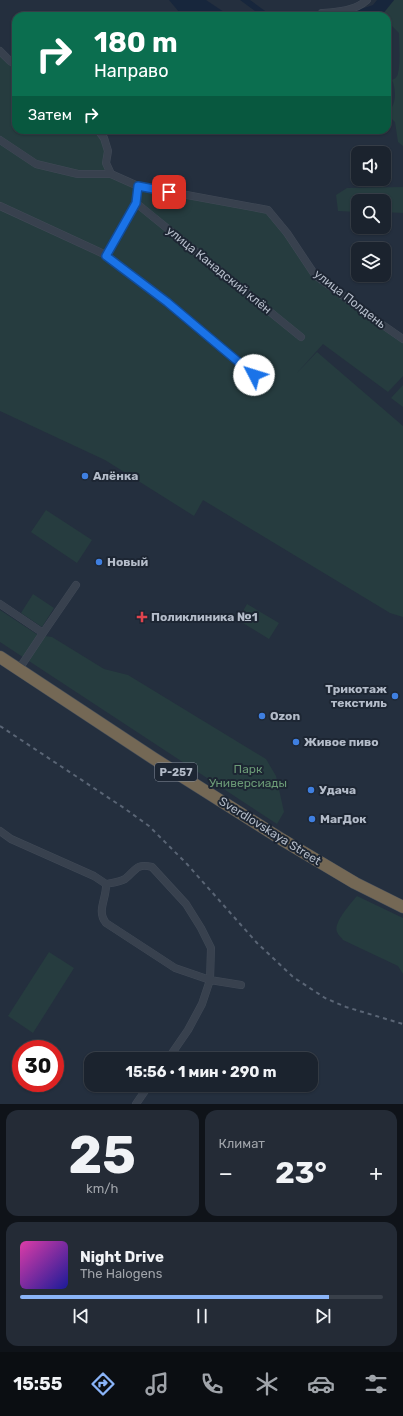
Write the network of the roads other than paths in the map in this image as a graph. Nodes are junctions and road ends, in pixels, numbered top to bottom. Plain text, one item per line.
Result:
1 (367, 0) edge
2 (322, 12) dead end
3 (0, 51) edge
4 (12, 62) edge
5 (101, 134) edge
6 (0, 140) edge
7 (111, 174) junction
8 (138, 186) junction
9 (136, 203) junction
10 (0, 206) edge
11 (106, 256) junction
12 (301, 337) dead end
13 (403, 339) edge
14 (254, 375) dead end
15 (76, 585) dead end
16 (0, 604) edge
17 (45, 630) junction
18 (0, 656) edge
19 (18, 669) junction
20 (0, 832) edge
21 (106, 884) junction
22 (403, 907) edge
23 (210, 980) junction
24 (241, 985) dead end
25 (173, 1052) edge
26 (144, 1092) edge
27 (136, 1104) edge

1 - 2 street
3 - 4 street
5 - 7 street
6 - 7 street, улица Полдень
7 - 8 street, улица Полдень
8 - 9 street
8 - 13 street, улица Полдень
9 - 11 street
9 - 12 street, улица Канадский клён
10 - 11 street
11 - 14 street
15 - 17 street
16 - 17 street
17 - 19 street
18 - 19 highway, Sverdlovskaya Street / Р-257
19 - 22 highway, Sverdlovskaya Street / Р-257
20 - 21 street
21 - 23 street
21 - 23 street
23 - 24 street
23 - 25 street
26 - 27 street

